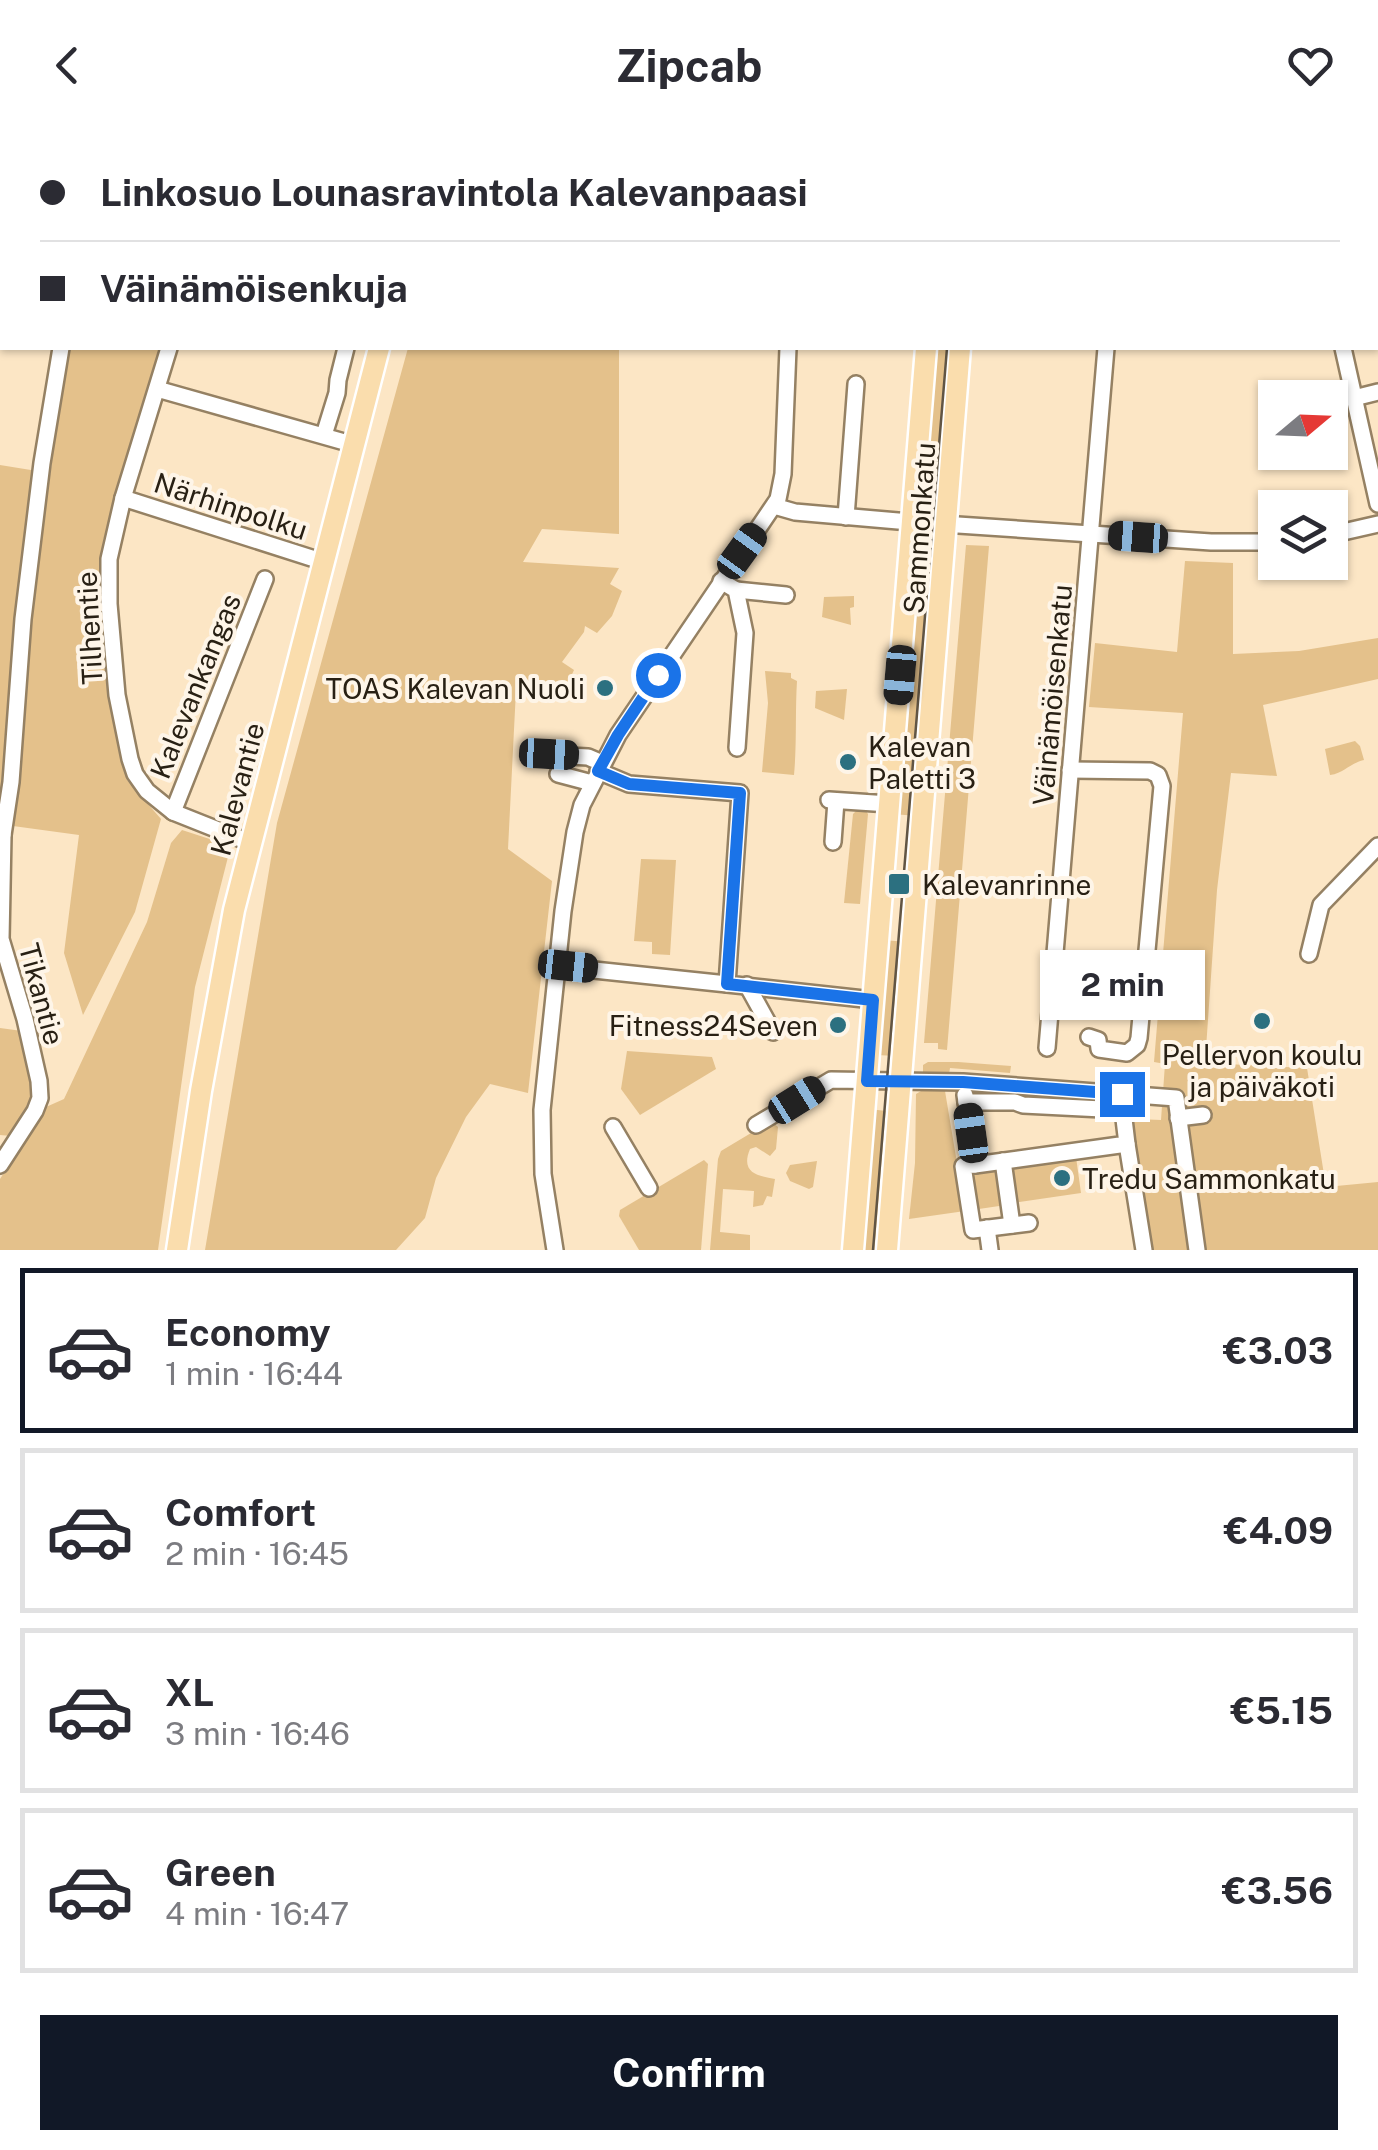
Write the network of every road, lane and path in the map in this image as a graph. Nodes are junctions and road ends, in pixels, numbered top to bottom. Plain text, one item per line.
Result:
1 (61, 350) edge
2 (167, 350) edge
3 (346, 350) edge
4 (378, 350) edge
5 (788, 350) edge
6 (926, 350) edge
7 (960, 350) edge
8 (1106, 350) edge
9 (1343, 350) edge
10 (856, 384) dead end
11 (157, 389) junction
12 (1378, 392) edge
13 (1354, 398) junction
14 (324, 436) junction
15 (355, 444) junction
16 (1377, 493) edge
17 (123, 498) junction
18 (774, 506) junction
19 (846, 517) junction
20 (912, 522) junction
21 (946, 523) junction
22 (1378, 524) edge
23 (1348, 531) edge
24 (1092, 534) junction
25 (1258, 542) edge
26 (324, 562) junction
27 (264, 579) dead end
28 (721, 581) junction
29 (736, 590) junction
30 (786, 595) dead end
31 (738, 748) dead end
32 (549, 754) dead end
33 (1070, 770) junction
34 (597, 772) junction
35 (558, 774) dead end
36 (889, 804) junction
37 (173, 812) junction
38 (2, 830) edge
39 (834, 842) dead end
40 (251, 843) junction
41 (1378, 846) edge
42 (1309, 954) dead end
43 (556, 966) junction
44 (727, 984) junction
45 (746, 986) junction
46 (873, 1000) junction
47 (773, 1032) dead end
48 (1089, 1036) dead end
49 (1047, 1048) dead end
50 (883, 1081) junction
51 (963, 1082) junction
52 (966, 1102) junction
53 (1122, 1102) junction
54 (1203, 1115) dead end
55 (1178, 1118) junction
56 (756, 1125) dead end
57 (613, 1126) dead end
58 (1127, 1144) junction
59 (1002, 1161) junction
60 (976, 1164) junction
61 (0, 1166) edge
62 (649, 1188) dead end
63 (1030, 1222) dead end
64 (1012, 1225) junction
65 (980, 1229) junction
66 (177, 1250) edge
67 (555, 1250) edge
68 (853, 1250) edge
69 (887, 1250) edge
70 (990, 1250) edge
71 (1144, 1250) edge
72 (1197, 1250) edge

1 - 38 street, Tikantie
2 - 11 street, Tilhentie
3 - 14 street
4 - 15 main road, Kalevantie
5 - 18 street
6 - 20 main road, Sammonkatu
7 - 21 main road, Sammonkatu
8 - 24 street, Väinämöisenkatu
9 - 13 street
10 - 19 street
11 - 14 street
11 - 17 street, Tilhentie
12 - 13 street
13 - 16 street
14 - 15 street
15 - 26 main road, Kalevantie
17 - 26 street, Närhinpolku
17 - 37 street, Tilhentie
18 - 19 street
18 - 28 street
19 - 20 street
20 - 21 street
20 - 36 main road, Sammonkatu
21 - 24 street
21 - 50 main road, Sammonkatu
22 - 23 street
24 - 25 street
24 - 33 street, Väinämöisenkatu
26 - 40 main road, Kalevantie
27 - 37 street, Kalevankangas
28 - 29 street
28 - 34 street
29 - 30 street
29 - 31 street
32 - 34 street
33 - 48 street
33 - 49 street, Väinämöisenkatu
34 - 35 street
34 - 43 street
34 - 44 street
36 - 39 street
36 - 46 main road, Sammonkatu
37 - 40 street, Tilhentie
38 - 61 street, Tikantie
40 - 66 main road, Kalevantie
41 - 42 street
43 - 44 street
43 - 67 street
44 - 45 street
45 - 46 street
45 - 47 street
46 - 50 main road, Sammonkatu
50 - 51 street
50 - 56 street
50 - 68 main road, Sammonkatu
50 - 69 main road, Sammonkatu
51 - 52 street
51 - 53 street
52 - 53 street
52 - 60 street
53 - 55 street
53 - 58 street
54 - 55 street
55 - 72 street
57 - 62 street
58 - 59 street
58 - 71 street
59 - 60 street
59 - 64 street
60 - 65 street
63 - 64 street
64 - 65 street
65 - 70 street

